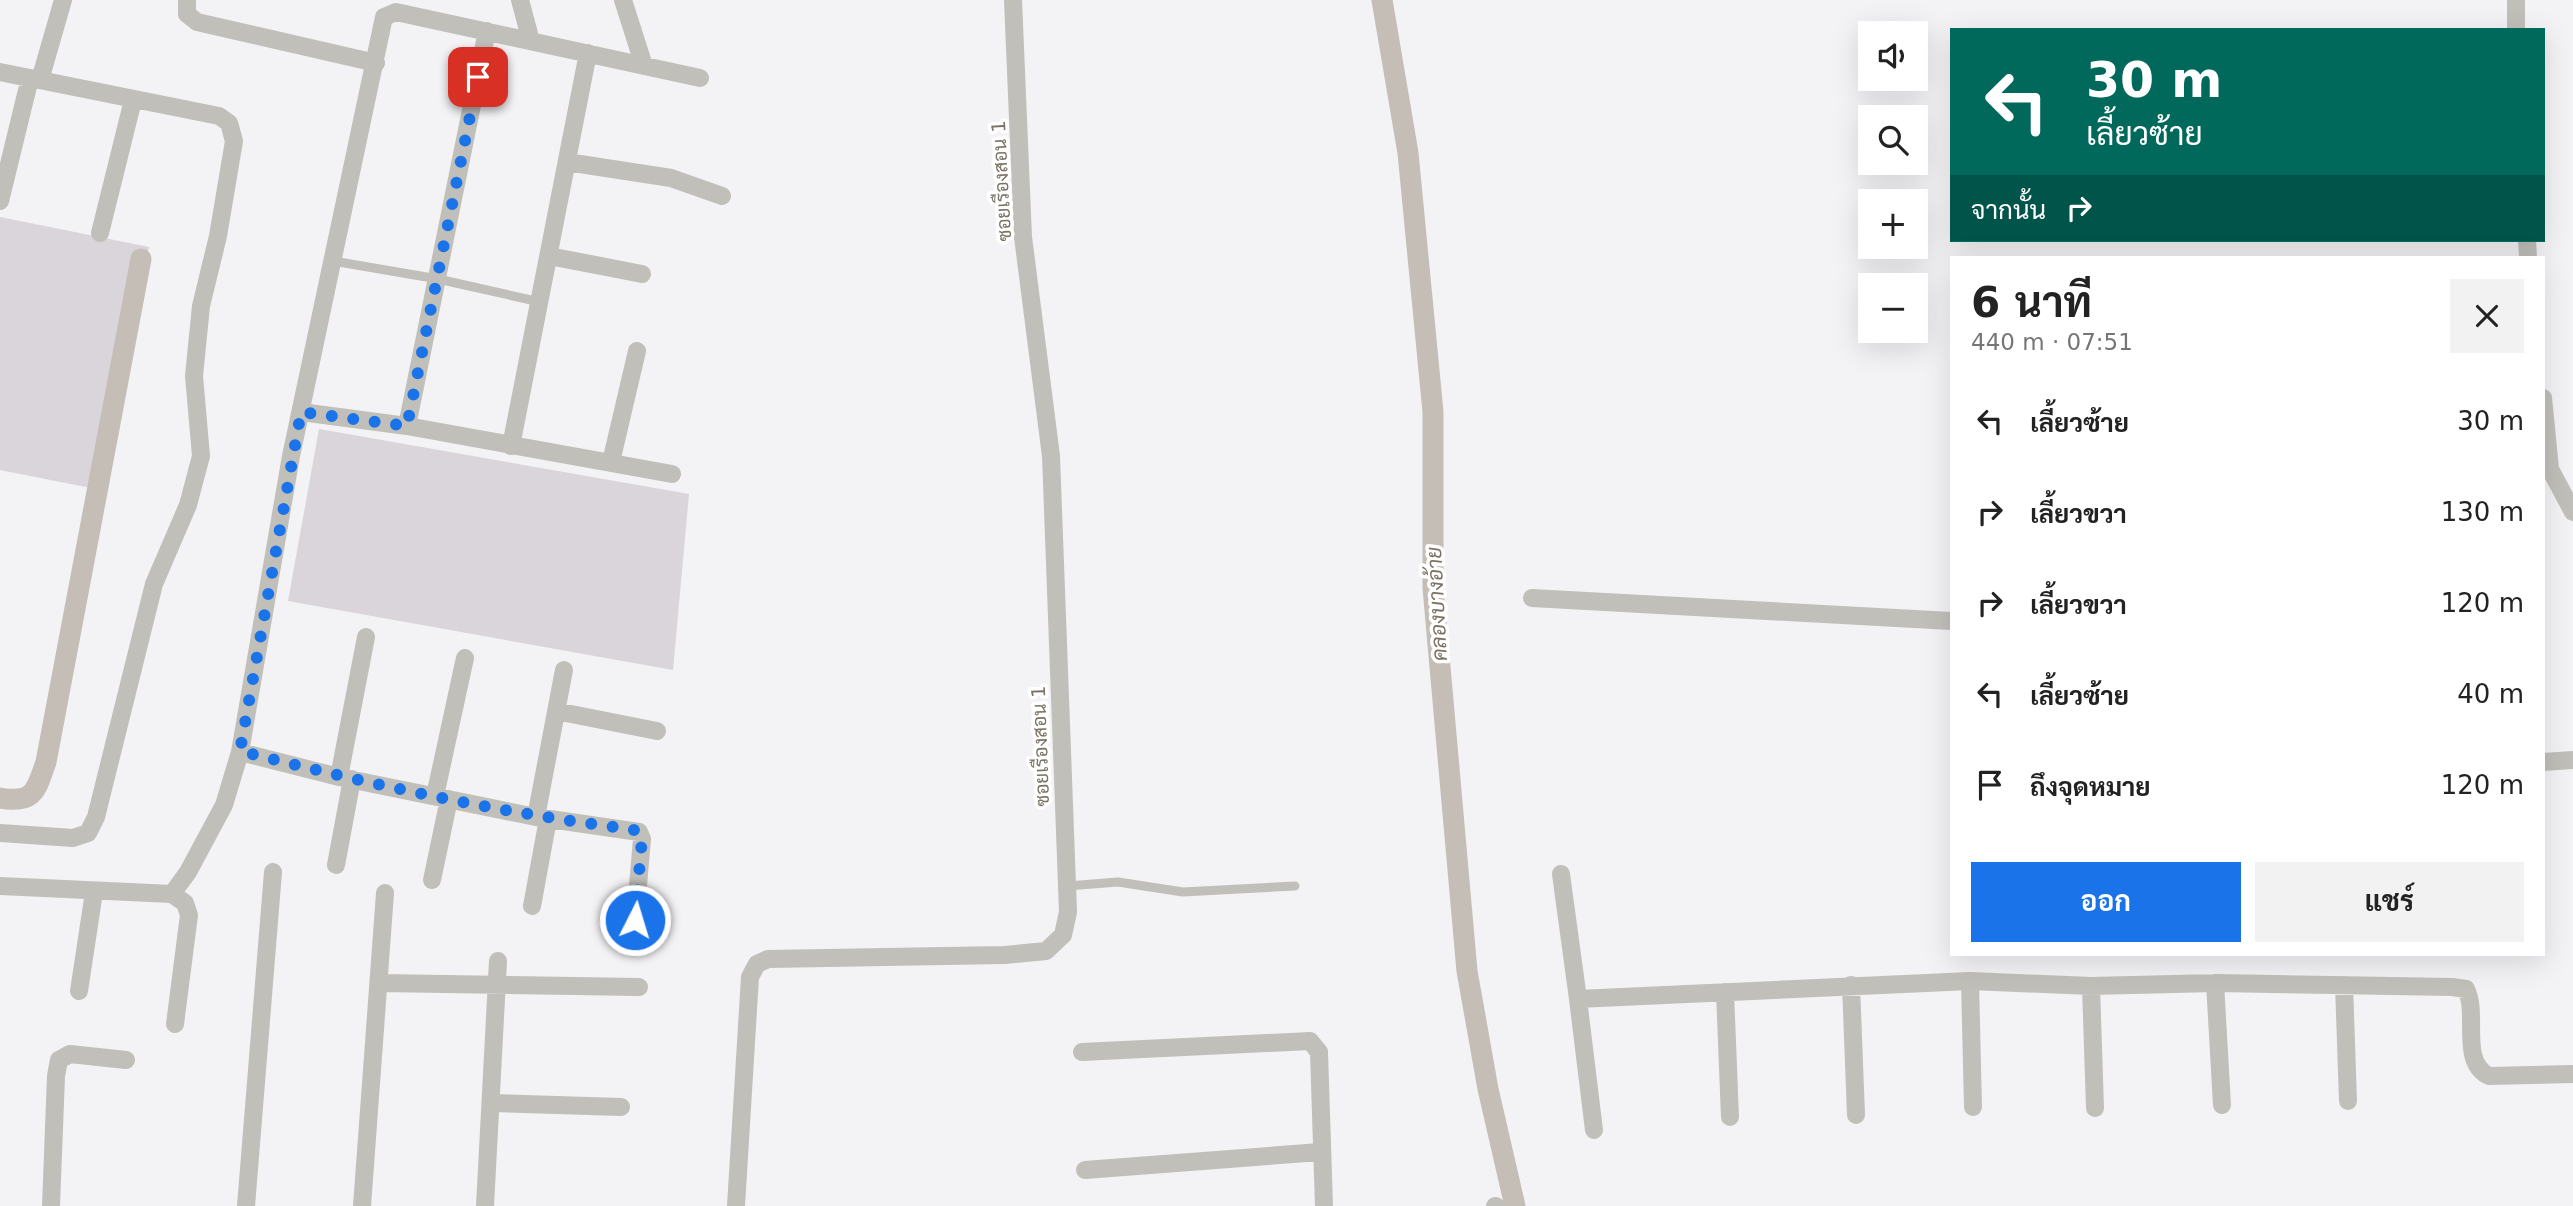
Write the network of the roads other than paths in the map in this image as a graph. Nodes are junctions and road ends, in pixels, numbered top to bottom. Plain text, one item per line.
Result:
1 (63, 0) edge
2 (187, 0) edge
3 (520, 0) edge
4 (624, 0) edge
5 (1013, 0) edge
6 (2516, 0) edge
7 (2516, 28) edge
8 (487, 32) junction
9 (531, 41) junction
10 (588, 53) junction
11 (376, 63) junction
12 (645, 66) junction
13 (0, 72) edge
14 (701, 78) dead end
15 (35, 79) junction
16 (133, 100) junction
17 (567, 162) junction
18 (722, 196) dead end
19 (0, 201) edge
20 (100, 233) dead end
21 (549, 256) junction
22 (333, 261) junction
23 (642, 274) dead end
24 (438, 279) junction
25 (540, 302) junction
26 (637, 351) dead end
27 (301, 412) junction
28 (2545, 418) edge
29 (407, 426) junction
30 (511, 446) junction
31 (611, 462) junction
32 (672, 474) dead end
33 (2573, 512) edge
34 (1532, 598) dead end
35 (1950, 621) edge
36 (366, 637) dead end
37 (465, 657) dead end
38 (564, 670) dead end
39 (556, 711) junction
40 (657, 731) dead end
41 (240, 751) junction
42 (2573, 760) edge
43 (2545, 762) edge
44 (345, 778) junction
45 (442, 798) junction
46 (542, 818) junction
47 (0, 833) edge
48 (336, 865) dead end
49 (273, 872) dead end
50 (1561, 874) dead end
51 (432, 880) dead end
52 (0, 886) edge
53 (1067, 886) junction
54 (1295, 886) dead end
55 (94, 892) junction
56 (385, 893) dead end
57 (172, 894) junction
58 (532, 906) dead end
59 (635, 920) dead end
60 (498, 961) dead end
61 (1970, 981) junction
62 (380, 983) junction
63 (2215, 983) junction
64 (497, 984) junction
65 (1851, 985) junction
66 (2091, 985) junction
67 (2344, 985) junction
68 (639, 987) dead end
69 (79, 991) dead end
70 (1725, 992) junction
71 (1578, 999) junction
72 (174, 1024) dead end
73 (1082, 1052) dead end
74 (126, 1060) dead end
75 (2573, 1074) edge
76 (2348, 1101) dead end
77 (491, 1103) junction
78 (2222, 1105) dead end
79 (621, 1107) dead end
80 (1973, 1107) dead end
81 (2095, 1108) dead end
82 (1856, 1115) dead end
83 (1730, 1117) dead end
84 (1594, 1130) dead end
85 (1320, 1152) junction
86 (1085, 1170) dead end
87 (51, 1206) edge
88 (246, 1206) edge
89 (362, 1206) edge
90 (485, 1206) edge
91 (736, 1206) edge
92 (1324, 1206) edge

1 - 15 street
2 - 11 street
3 - 9 street
4 - 12 street
5 - 53 street, ซอยเรืองสอน 1
6 - 7 street
8 - 9 street
8 - 11 street
8 - 24 street
9 - 10 street
10 - 12 street
10 - 17 street
11 - 22 street
12 - 14 street
13 - 15 street
15 - 16 street
15 - 19 street
16 - 20 street
16 - 47 street
17 - 18 street
17 - 21 street
21 - 23 street
21 - 25 street
22 - 24 lane
22 - 27 street
24 - 25 lane
24 - 29 street
25 - 30 street
26 - 31 street
27 - 29 street
27 - 41 street
28 - 33 street
29 - 30 street
30 - 31 street
31 - 32 street
34 - 35 street
36 - 44 street
37 - 45 street
38 - 39 street
39 - 40 street
39 - 46 street
41 - 44 street
41 - 57 street
42 - 43 street
44 - 45 street
44 - 48 street
45 - 46 street
45 - 51 street
46 - 58 street
46 - 59 street
49 - 88 street
50 - 71 street
52 - 55 street
53 - 54 lane
53 - 91 street, ซอยเรืองสอน 1
55 - 57 street
55 - 69 street
56 - 62 street
57 - 72 street
60 - 64 street
61 - 65 street
61 - 66 street
61 - 80 street
62 - 64 street
62 - 89 street
63 - 66 street
63 - 67 street
63 - 78 street
64 - 68 street
64 - 77 street
65 - 70 street
65 - 82 street
66 - 81 street
67 - 75 street
67 - 76 street
70 - 71 street
70 - 83 street
71 - 84 street
73 - 85 street
74 - 87 street
77 - 79 street
77 - 90 street
85 - 86 street
85 - 92 street

